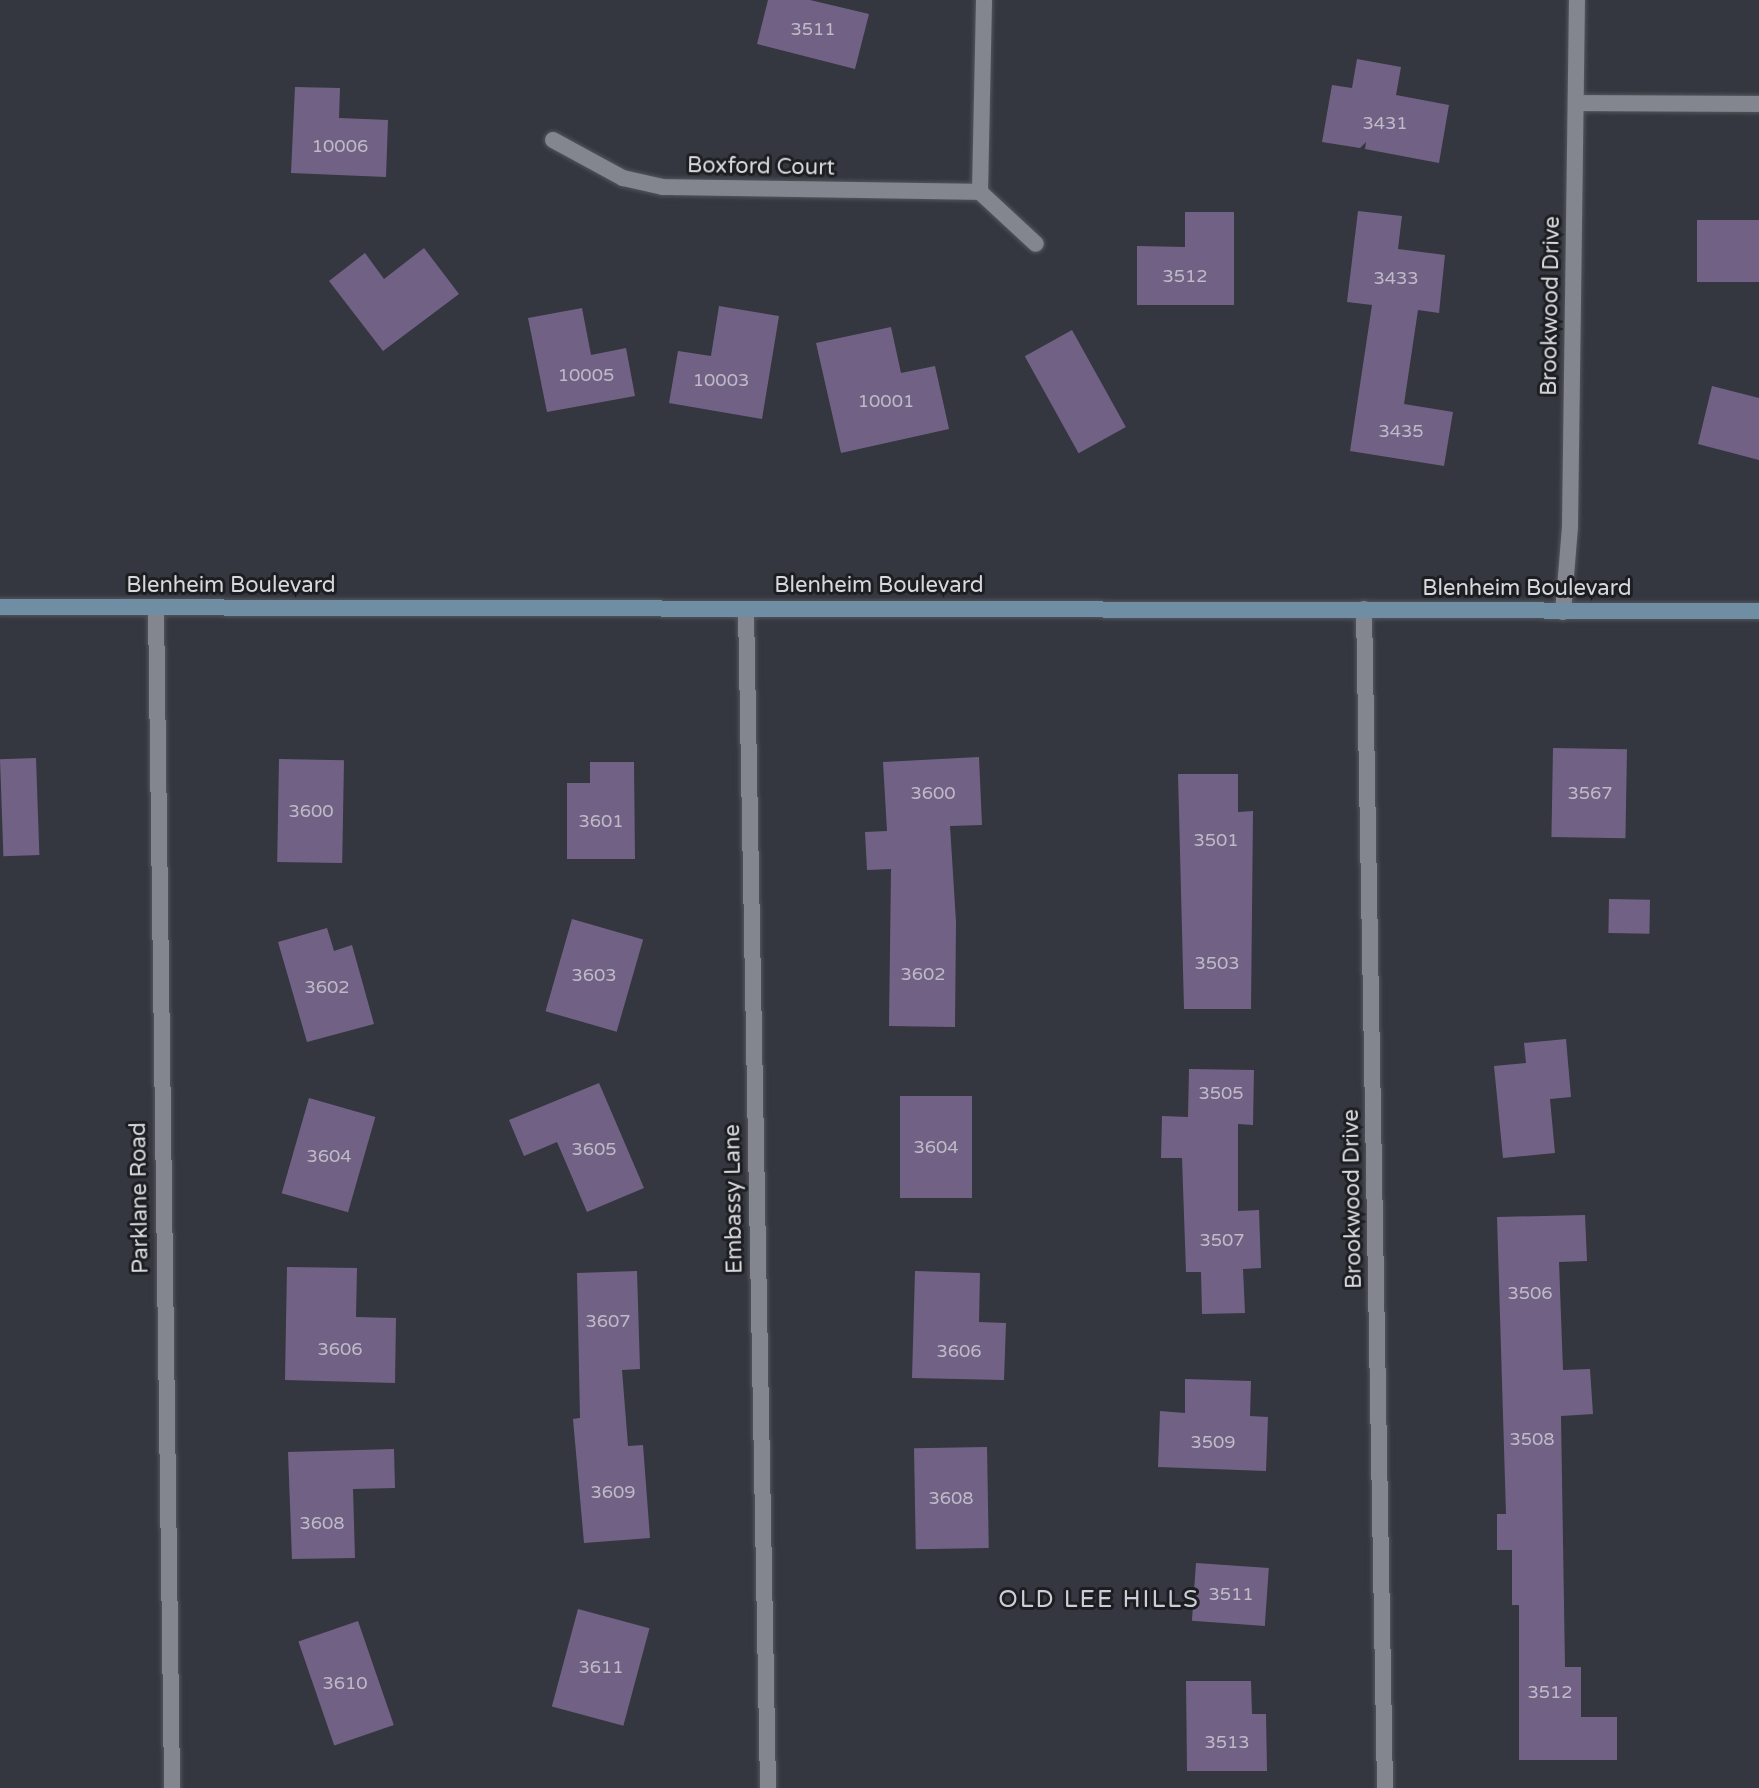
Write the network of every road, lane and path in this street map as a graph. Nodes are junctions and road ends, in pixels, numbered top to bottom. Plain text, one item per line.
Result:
1 (984, 0) edge
2 (1577, 0) edge
3 (1576, 103) junction
4 (1759, 104) edge
5 (553, 140) dead end
6 (980, 192) junction
7 (1036, 244) dead end
8 (0, 607) edge
9 (156, 608) junction
10 (746, 609) junction
11 (1364, 609) junction
12 (1759, 611) edge
13 (1563, 612) junction
14 (172, 1788) edge
15 (768, 1788) edge
16 (1385, 1788) edge

1 - 6 street
2 - 3 street, Brookwood Drive
3 - 4 street
3 - 13 street, Brookwood Drive
5 - 6 street, Boxford Court
6 - 7 street
8 - 9 main road, Blenheim Boulevard
9 - 10 main road, Blenheim Boulevard
9 - 14 street, Parklane Road
10 - 11 main road, Blenheim Boulevard
10 - 15 street, Embassy Lane
11 - 13 main road, Blenheim Boulevard
11 - 16 street, Brookwood Drive
12 - 13 main road, Blenheim Boulevard

